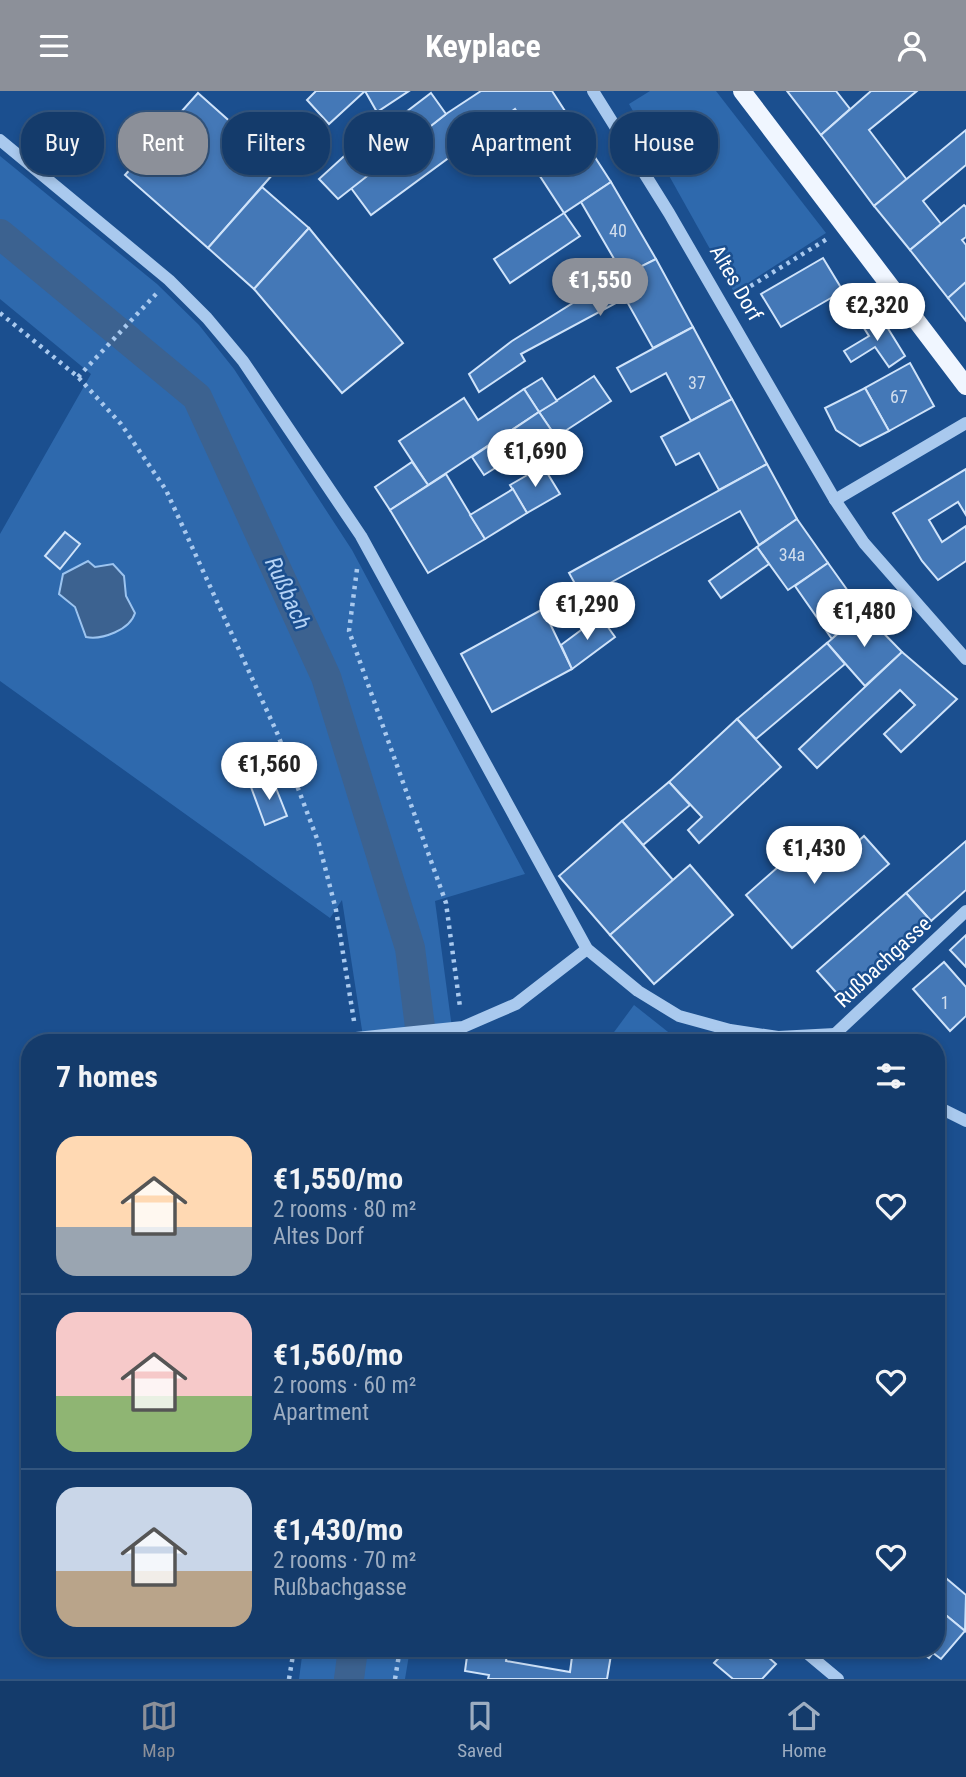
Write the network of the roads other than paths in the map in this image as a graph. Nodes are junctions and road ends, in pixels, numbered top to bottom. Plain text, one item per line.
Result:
1 (593, 91) edge
2 (742, 91) edge
3 (0, 140) edge
4 (966, 386) edge
5 (966, 423) edge
6 (835, 500) junction
7 (966, 659) edge
8 (966, 911) edge
9 (587, 949) junction
10 (387, 1034) edge
11 (757, 1034) edge
12 (841, 1034) edge
13 (945, 1110) edge
14 (966, 1121) edge
15 (812, 1657) edge
16 (838, 1679) edge

1 - 6 street, Altes Dorf
2 - 4 main road
3 - 9 street
5 - 6 street
6 - 7 street, Altes Dorf
8 - 12 street, Rußbachgasse
9 - 10 street
9 - 11 street
13 - 14 street
15 - 16 street

